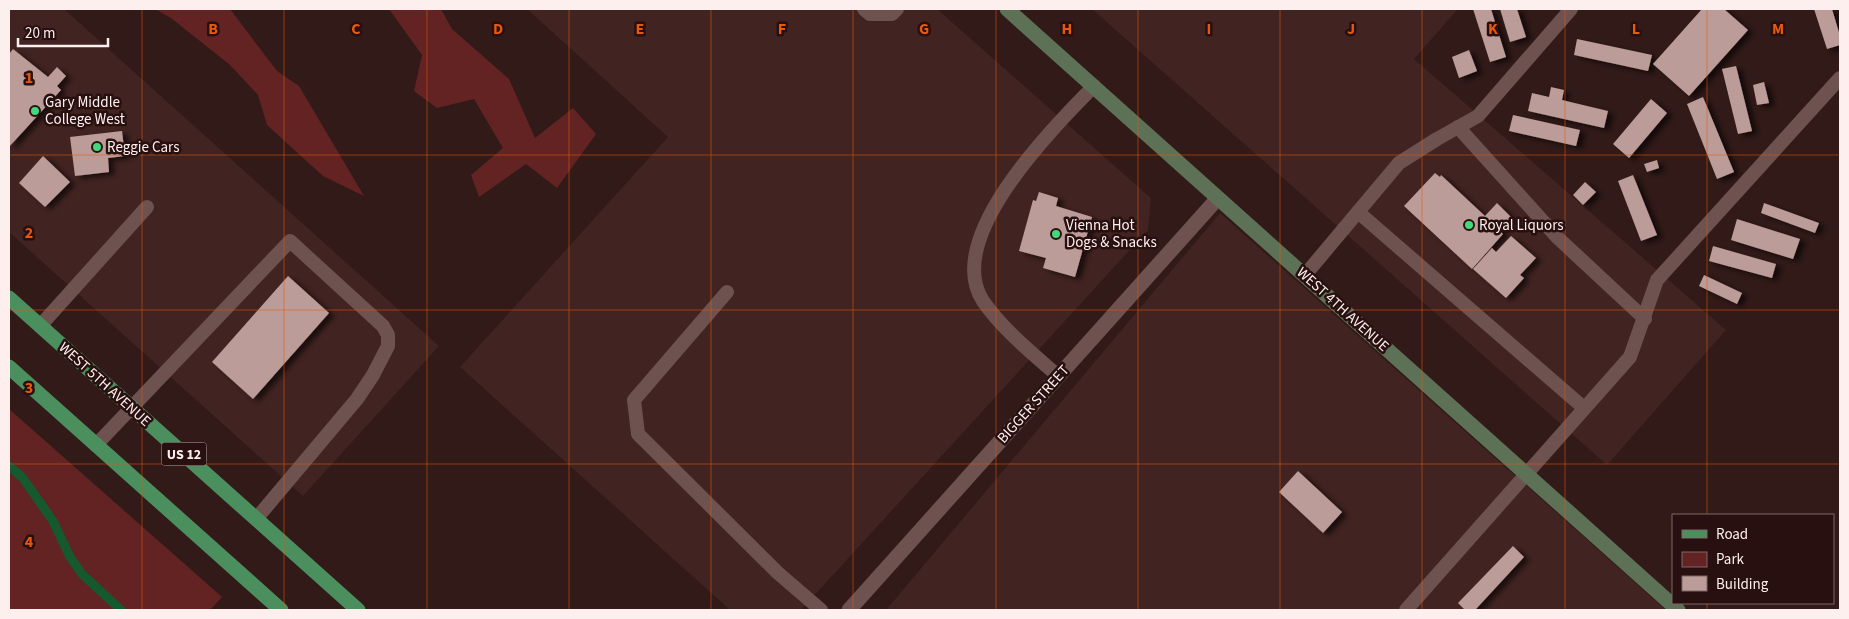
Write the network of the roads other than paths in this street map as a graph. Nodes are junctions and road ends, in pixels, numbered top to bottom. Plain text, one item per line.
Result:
1 (864, 9) edge
2 (897, 9) edge
3 (1007, 9) edge
4 (1571, 9) edge
5 (1840, 78) edge
6 (1094, 86) junction
7 (1458, 127) junction
8 (1218, 198) junction
9 (146, 207) dead end
10 (1358, 212) junction
11 (1305, 275) junction
12 (727, 292) dead end
13 (9, 298) edge
14 (1645, 319) junction
15 (40, 326) junction
16 (9, 367) edge
17 (1058, 376) junction
18 (133, 408) junction
19 (1584, 408) junction
20 (96, 446) junction
21 (1526, 475) junction
22 (256, 519) junction
23 (281, 610) edge
24 (358, 610) edge
25 (821, 610) edge
26 (849, 610) edge
27 (1406, 610) edge
28 (1678, 610) edge

1 - 2 lane
3 - 6 main road, WEST 4TH AVENUE
4 - 7 lane
5 - 14 lane
6 - 8 main road, WEST 4TH AVENUE
6 - 17 lane
7 - 10 lane
7 - 14 lane
8 - 11 main road, WEST 4TH AVENUE
8 - 17 street, BIGGER STREET
9 - 15 lane
10 - 11 lane
10 - 19 lane
11 - 21 main road, WEST 4TH AVENUE
12 - 25 lane
13 - 15 main road, WEST 5TH AVENUE / US 12
14 - 19 lane
15 - 18 main road, WEST 5TH AVENUE / US 12
16 - 20 main road
17 - 26 street, BIGGER STREET
18 - 20 lane
18 - 22 main road, WEST 5TH AVENUE / US 12
18 - 22 lane
19 - 21 lane
20 - 23 main road
21 - 27 lane
21 - 28 main road, WEST 4TH AVENUE
22 - 24 main road, WEST 5TH AVENUE / US 12

